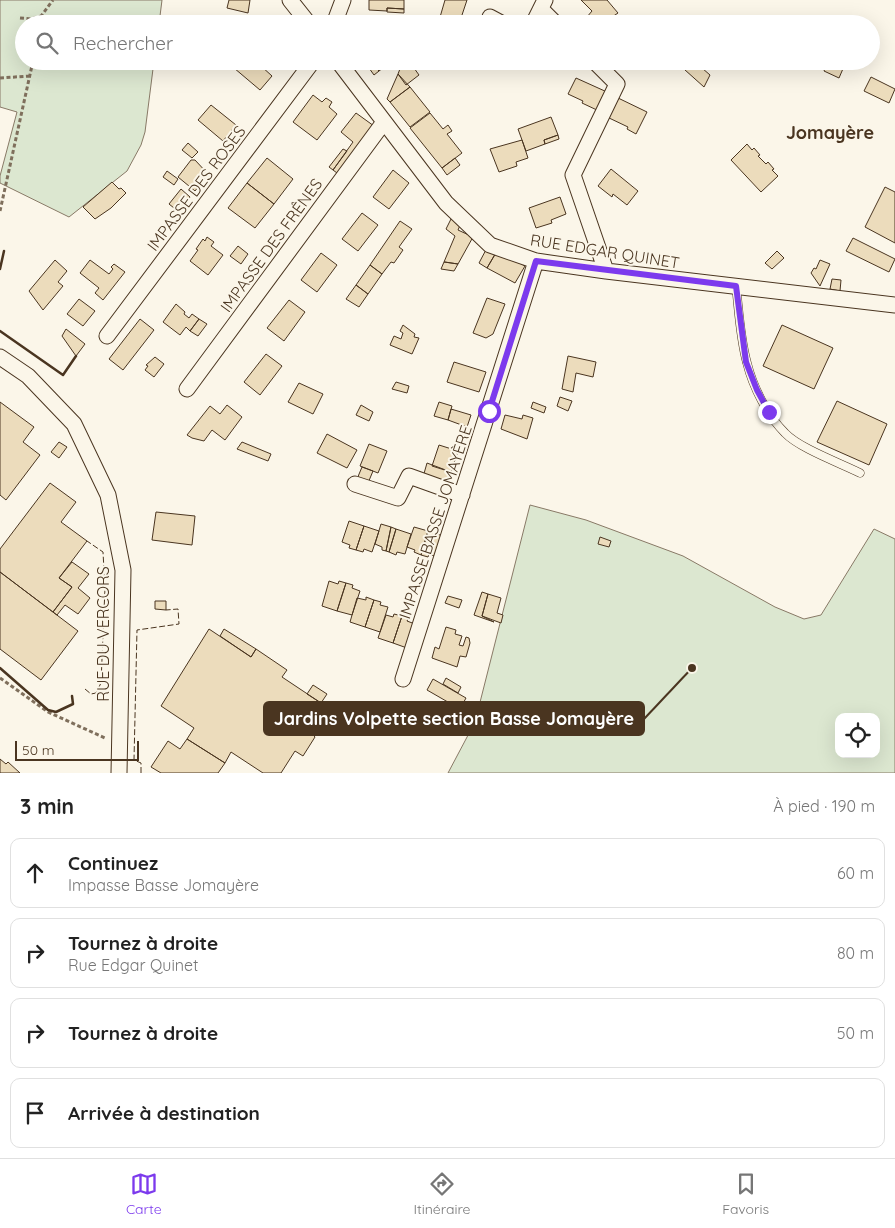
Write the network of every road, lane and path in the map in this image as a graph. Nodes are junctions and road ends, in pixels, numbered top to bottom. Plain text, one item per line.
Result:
1 (53, 0) edge
2 (290, 0) edge
3 (343, 0) edge
4 (42, 15) edge
5 (302, 15) edge
6 (337, 15) edge
7 (31, 70) edge
8 (306, 70) edge
9 (345, 70) edge
10 (603, 70) edge
11 (30, 76) junction
12 (0, 78) edge
13 (384, 122) junction
14 (0, 211) edge
15 (536, 261) junction
16 (606, 271) junction
17 (736, 286) junction
18 (895, 305) edge
19 (107, 336) dead end
20 (0, 356) edge
21 (187, 389) dead end
22 (860, 473) dead end
23 (355, 484) dead end
24 (462, 494) junction
25 (0, 678) edge
26 (403, 679) dead end
27 (119, 745) junction
28 (118, 773) edge

1 - 4 path
2 - 5 street
3 - 6 street
7 - 11 path
8 - 19 street, IMPASSE DES ROSES
9 - 13 street, RUE EDGAR QUINET
10 - 16 street
11 - 12 path
11 - 14 path
13 - 15 street, RUE EDGAR QUINET
13 - 21 street, IMPASSE DES FRÊNES
15 - 16 street, RUE EDGAR QUINET
15 - 24 street, IMPASSE BASSE JOMAYÈRE
16 - 17 street, RUE EDGAR QUINET
17 - 18 street, RUE EDGAR QUINET
17 - 22 lane
20 - 27 street, RUE DU VERCORS
23 - 24 street
24 - 26 street, IMPASSE BASSE JOMAYÈRE
25 - 27 path
27 - 28 street, RUE DU VERCORS

